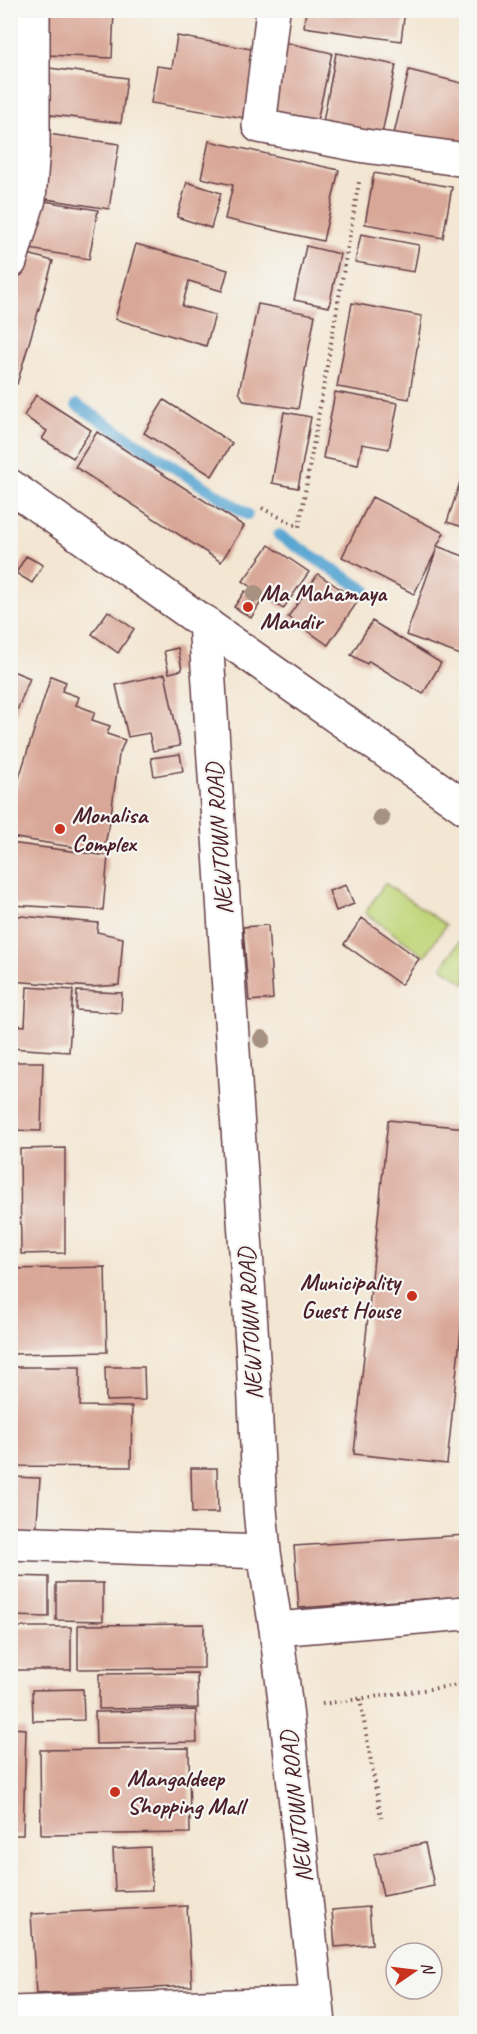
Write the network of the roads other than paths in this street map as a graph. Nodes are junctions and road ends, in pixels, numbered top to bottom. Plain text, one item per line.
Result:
1 (33, 10) edge
2 (273, 10) edge
3 (466, 160) edge
4 (10, 262) edge
5 (10, 486) edge
6 (205, 622) junction
7 (466, 808) edge
8 (10, 1543) edge
9 (264, 1552) junction
10 (466, 1613) edge
11 (276, 1629) junction
12 (317, 2012) edge
13 (10, 2013) edge

1 - 4 street
2 - 3 street
5 - 6 street
6 - 7 street
6 - 9 street, NEWTOWN ROAD
8 - 9 street
9 - 11 street, NEWTOWN ROAD
10 - 11 street
11 - 12 street, NEWTOWN ROAD
12 - 13 street

